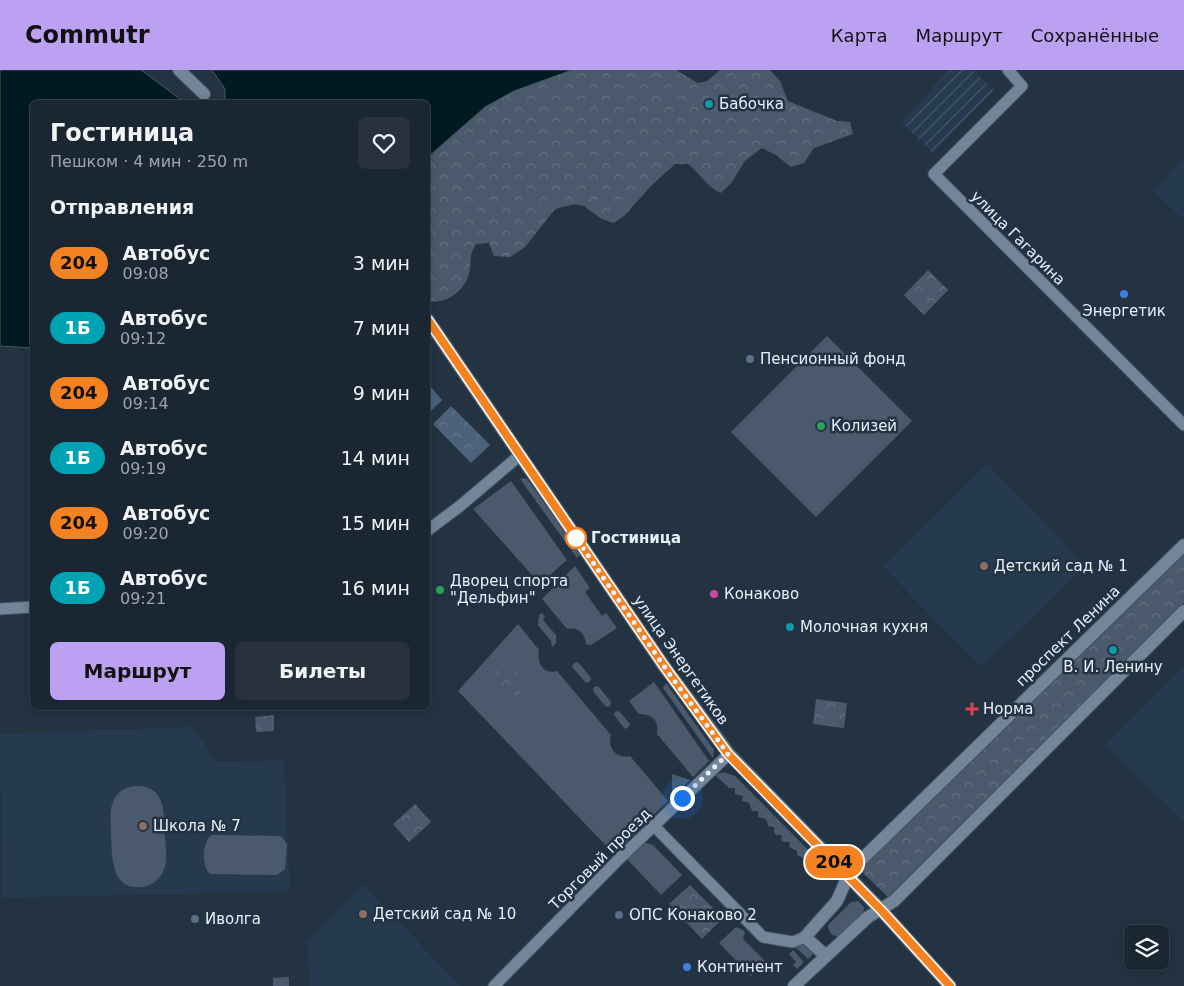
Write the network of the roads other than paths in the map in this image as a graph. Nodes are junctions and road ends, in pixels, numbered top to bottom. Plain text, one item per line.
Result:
1 (179, 70) edge
2 (1008, 70) edge
3 (204, 94) dead end
4 (430, 323) edge
5 (1184, 425) edge
6 (518, 456) junction
7 (430, 528) edge
8 (1184, 545) edge
9 (30, 607) edge
10 (0, 609) edge
11 (1184, 611) edge
12 (728, 754) junction
13 (654, 826) junction
14 (848, 876) junction
15 (881, 910) junction
16 (805, 938) junction
17 (826, 956) junction
18 (494, 986) edge
19 (794, 986) edge
20 (950, 986) edge

1 - 3 street
2 - 5 street, улица Гагарина
4 - 6 street, улица Энергетиков
6 - 7 street
6 - 12 street, улица Энергетиков
8 - 14 street, проспект Ленина
9 - 10 street
11 - 15 street
12 - 13 street, Торговый проезд
12 - 14 street, улица Энергетиков
13 - 16 street
13 - 18 street, Торговый проезд
14 - 15 street, улица Энергетиков
14 - 16 street, проспект Ленина
15 - 17 street
15 - 20 street, улица Энергетиков
16 - 17 street
17 - 19 street

